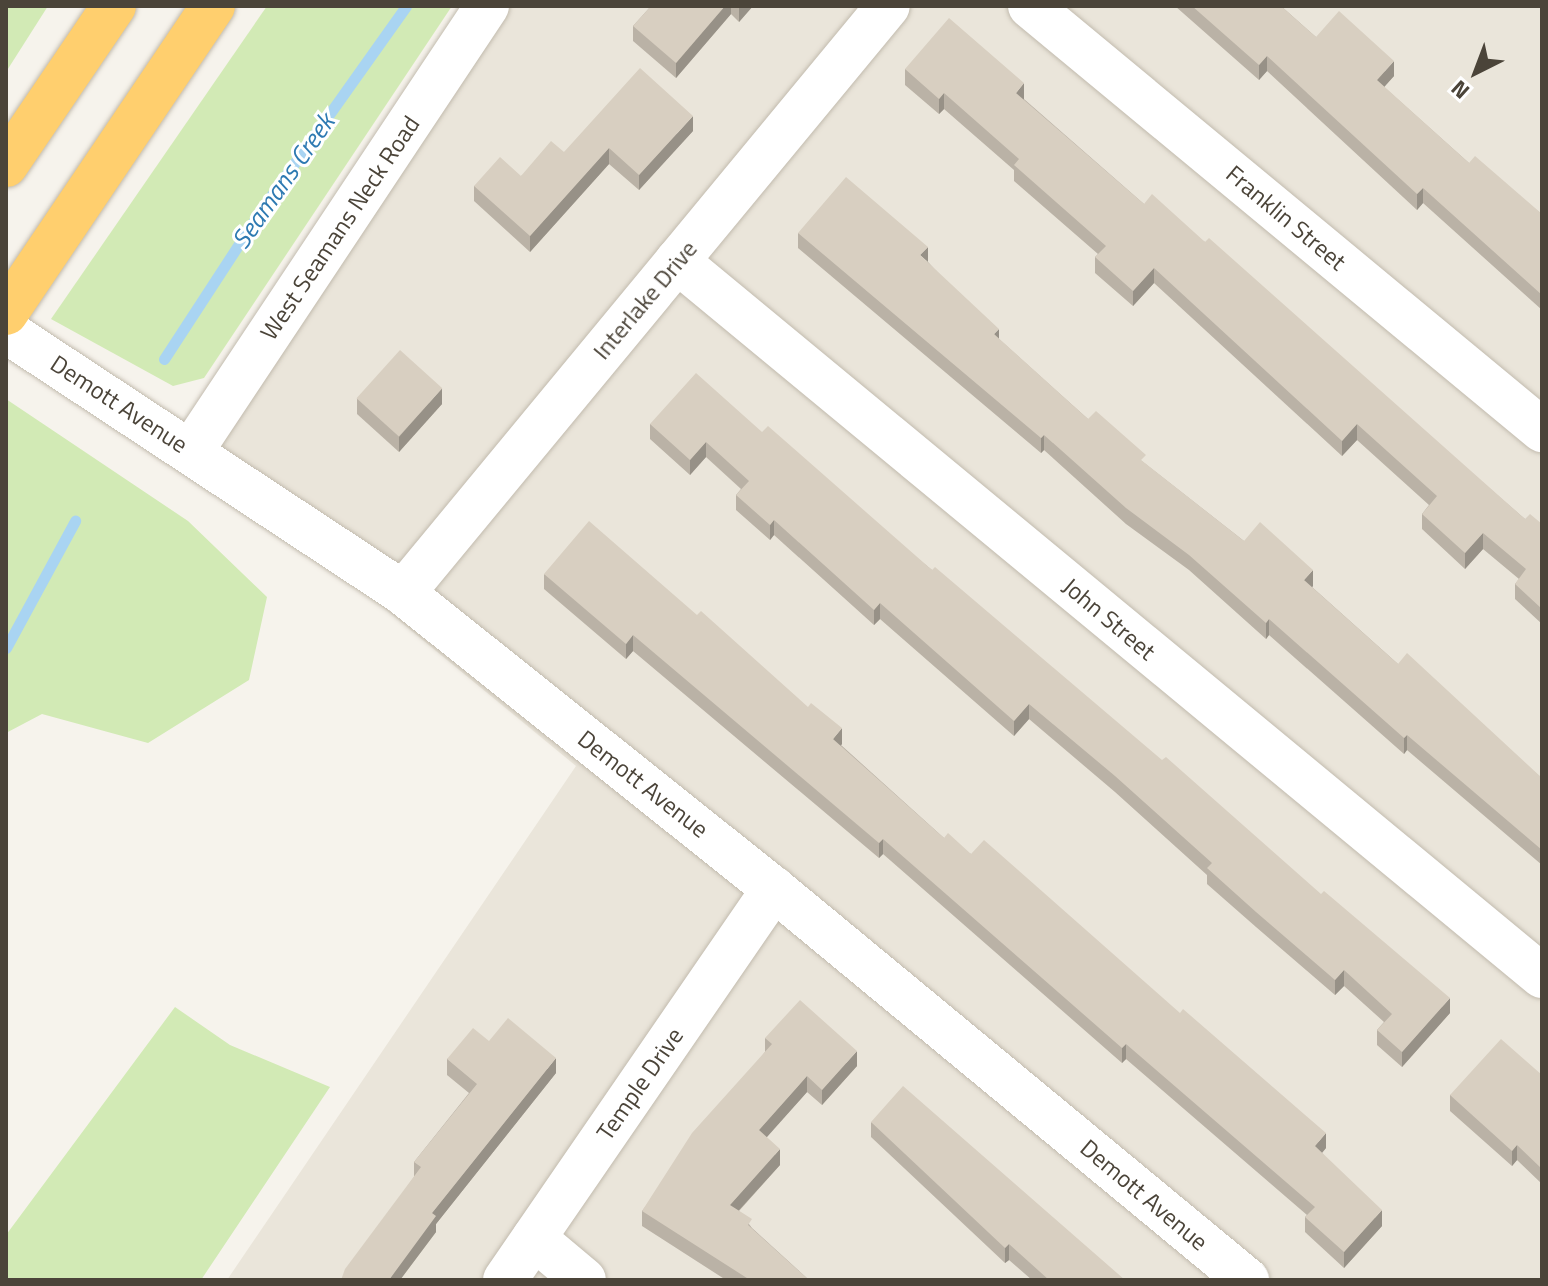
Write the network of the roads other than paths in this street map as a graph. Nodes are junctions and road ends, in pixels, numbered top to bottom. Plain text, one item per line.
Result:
1 (114, 6) edge
2 (213, 6) edge
3 (487, 6) edge
4 (888, 6) edge
5 (1030, 6) edge
6 (6, 165) edge
7 (677, 261) junction
8 (10, 313) edge
9 (1542, 430) edge
10 (192, 450) junction
11 (403, 593) junction
12 (774, 889) junction
13 (1542, 976) edge
14 (534, 1238) junction
15 (505, 1280) edge
16 (584, 1280) edge
17 (1247, 1280) edge

1 - 6 highway
2 - 8 highway
3 - 10 street, West Seamans Neck Road
4 - 7 street, Interlake Drive
5 - 9 street, Franklin Street
7 - 11 street, Interlake Drive
7 - 13 street, John Street
8 - 10 street, Demott Avenue
10 - 11 street, Demott Avenue
11 - 12 street, Demott Avenue
12 - 14 street, Temple Drive
12 - 17 street, Demott Avenue
14 - 15 street, Temple Drive
14 - 16 street

